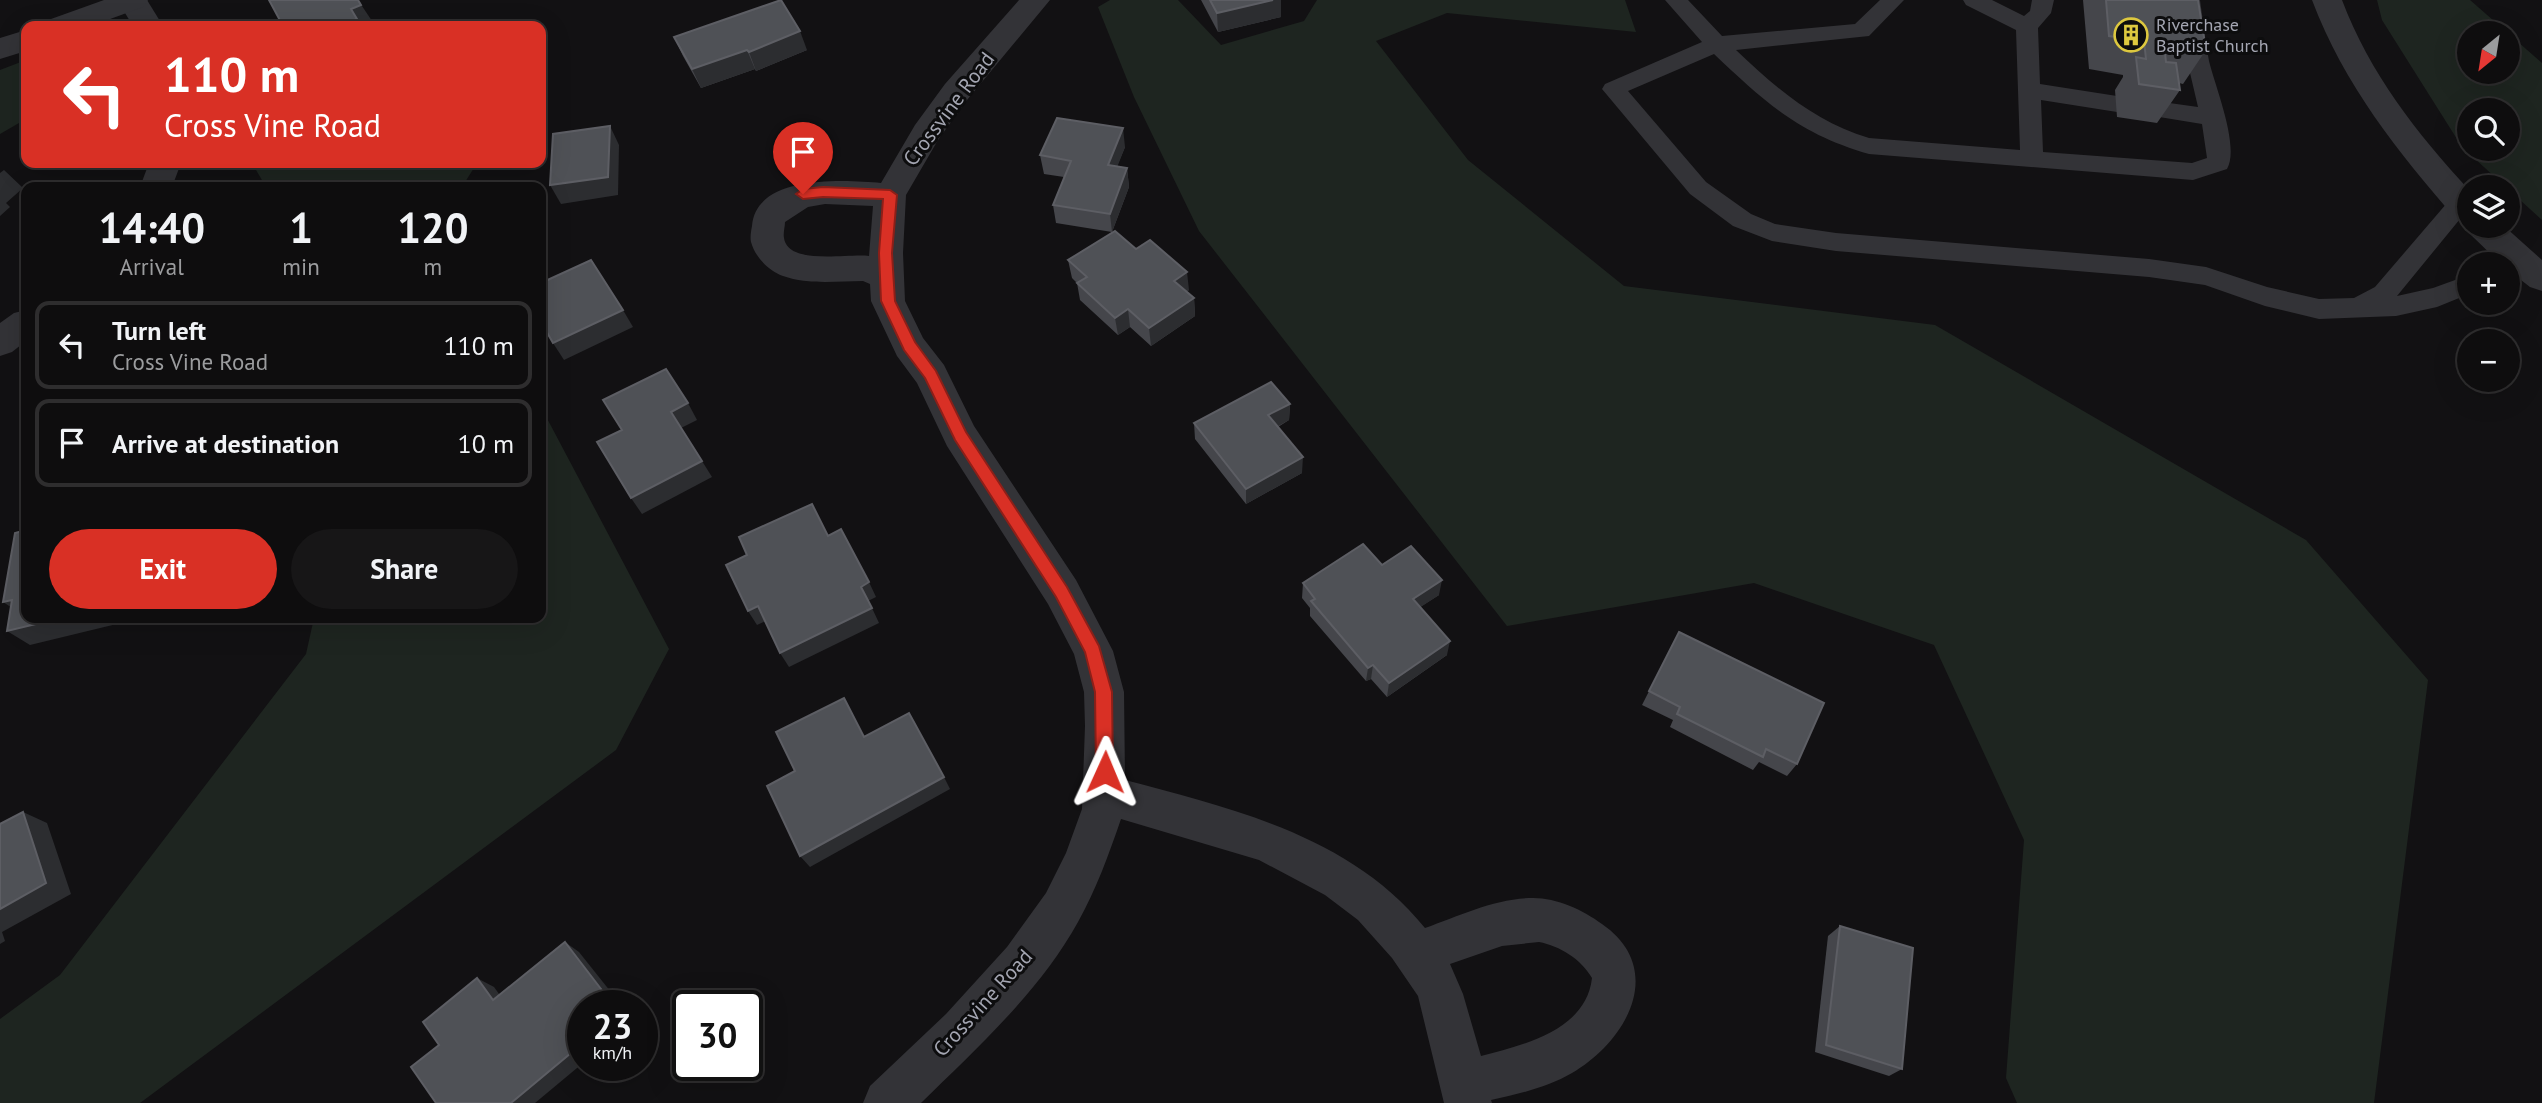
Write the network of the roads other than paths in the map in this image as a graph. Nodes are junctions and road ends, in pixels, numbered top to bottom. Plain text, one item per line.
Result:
1 (132, 0) edge
2 (1035, 0) edge
3 (1676, 0) edge
4 (1892, 0) edge
5 (1974, 0) edge
6 (2043, 0) edge
7 (2189, 0) edge
8 (2327, 0) edge
9 (75, 21) edge
10 (145, 21) edge
11 (2027, 26) junction
12 (21, 42) edge
13 (1717, 44) junction
14 (0, 49) edge
15 (2029, 90) junction
16 (2117, 104) dead end
17 (2155, 109) edge
18 (2212, 117) junction
19 (2032, 159) junction
20 (890, 195) junction
21 (2457, 196) edge
22 (2457, 226) edge
23 (2494, 238) edge
24 (2524, 270) edge
25 (887, 276) junction
26 (2457, 289) edge
27 (2358, 308) junction
28 (21, 327) edge
29 (0, 342) edge
30 (1104, 794) junction
31 (1417, 954) junction
32 (1467, 1093) edge
33 (887, 1103) edge

1 - 9 street
1 - 10 street
2 - 20 street, Crossvine Road
3 - 13 lane
4 - 13 lane
5 - 11 lane
6 - 11 lane
7 - 18 lane
8 - 21 street
11 - 15 lane
12 - 14 street
13 - 19 lane
13 - 27 lane
15 - 16 lane
15 - 19 lane
17 - 18 lane
18 - 19 lane
20 - 25 street, Crossvine Road
20 - 25 street
22 - 27 lane
23 - 24 street
25 - 30 street, Crossvine Road
26 - 27 lane
28 - 29 street
30 - 31 street
30 - 33 street, Crossvine Road
31 - 32 street
31 - 32 street

